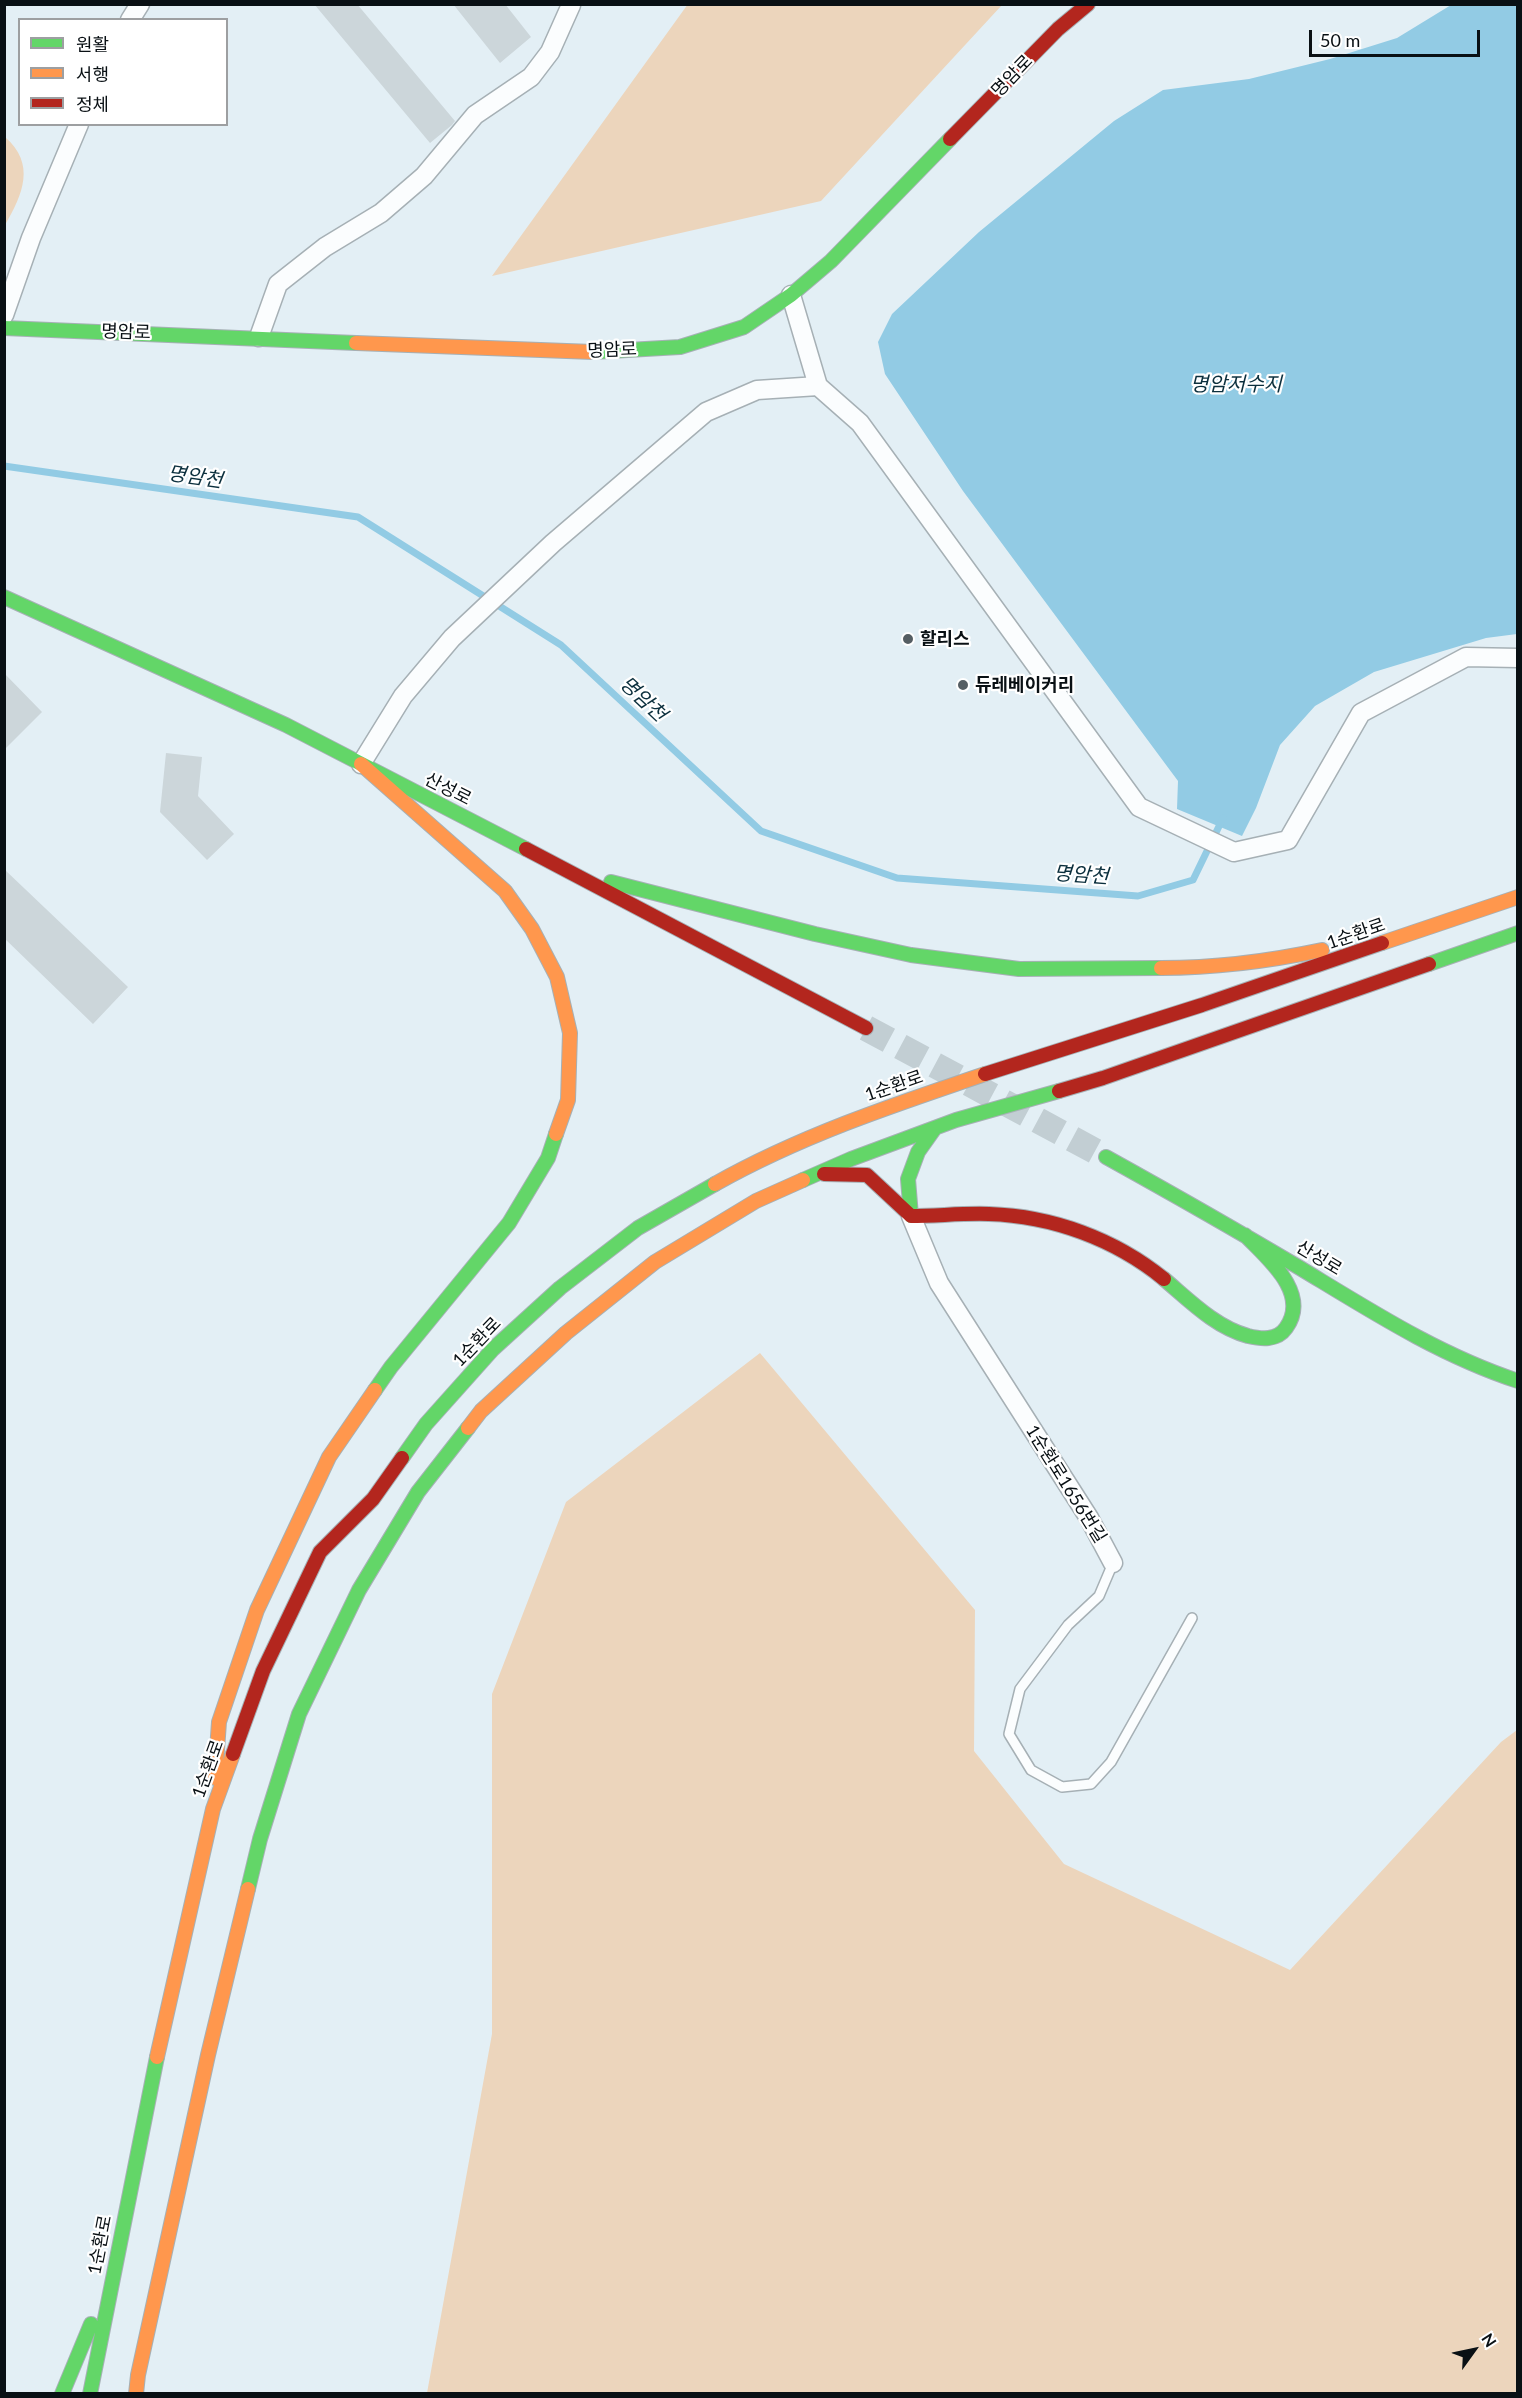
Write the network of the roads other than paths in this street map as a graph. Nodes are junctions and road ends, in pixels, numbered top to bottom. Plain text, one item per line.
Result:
1 (140, 4) edge
2 (1088, 4) edge
3 (572, 5) edge
4 (131, 18) edge
5 (78, 126) edge
6 (791, 295) junction
7 (4, 315) edge
8 (4, 328) edge
9 (259, 337) junction
10 (818, 387) junction
11 (4, 597) edge
12 (1518, 658) edge
13 (361, 764) junction
14 (571, 872) junction
15 (1518, 897) edge
16 (1445, 923) junction
17 (1518, 933) edge
18 (866, 1028) tunnel mouth
19 (935, 1128) junction
20 (1106, 1157) tunnel mouth
21 (818, 1174) junction
22 (910, 1216) junction
23 (1245, 1235) junction
24 (1518, 1381) edge
25 (1113, 1563) joint
26 (1192, 1618) dead end
27 (213, 1809) junction
28 (112, 2274) junction
29 (147, 2336) junction
30 (62, 2394) edge
31 (90, 2394) edge
32 (136, 2394) edge
33 (150, 2394) edge

1 - 4 street
2 - 6 street, 명암로
3 - 9 street
5 - 7 street
6 - 9 street, 명암로
6 - 10 street
8 - 9 street, 명암로
10 - 12 street
10 - 13 street
11 - 13 street, 산성로
13 - 14 street, 산성로
13 - 27 street
14 - 16 street
14 - 18 street, 산성로
15 - 16 street, 1순환로
16 - 27 street, 1순환로
17 - 19 street
19 - 21 street
19 - 22 street
20 - 23 street, 산성로
21 - 22 street
21 - 29 street
22 - 23 street
22 - 25 street, 1순환로1656번길
23 - 24 street, 산성로
25 - 26 lane, 1순환로1656번길
27 - 28 street, 1순환로
28 - 30 street
28 - 31 street, 1순환로
29 - 32 street
29 - 33 street

